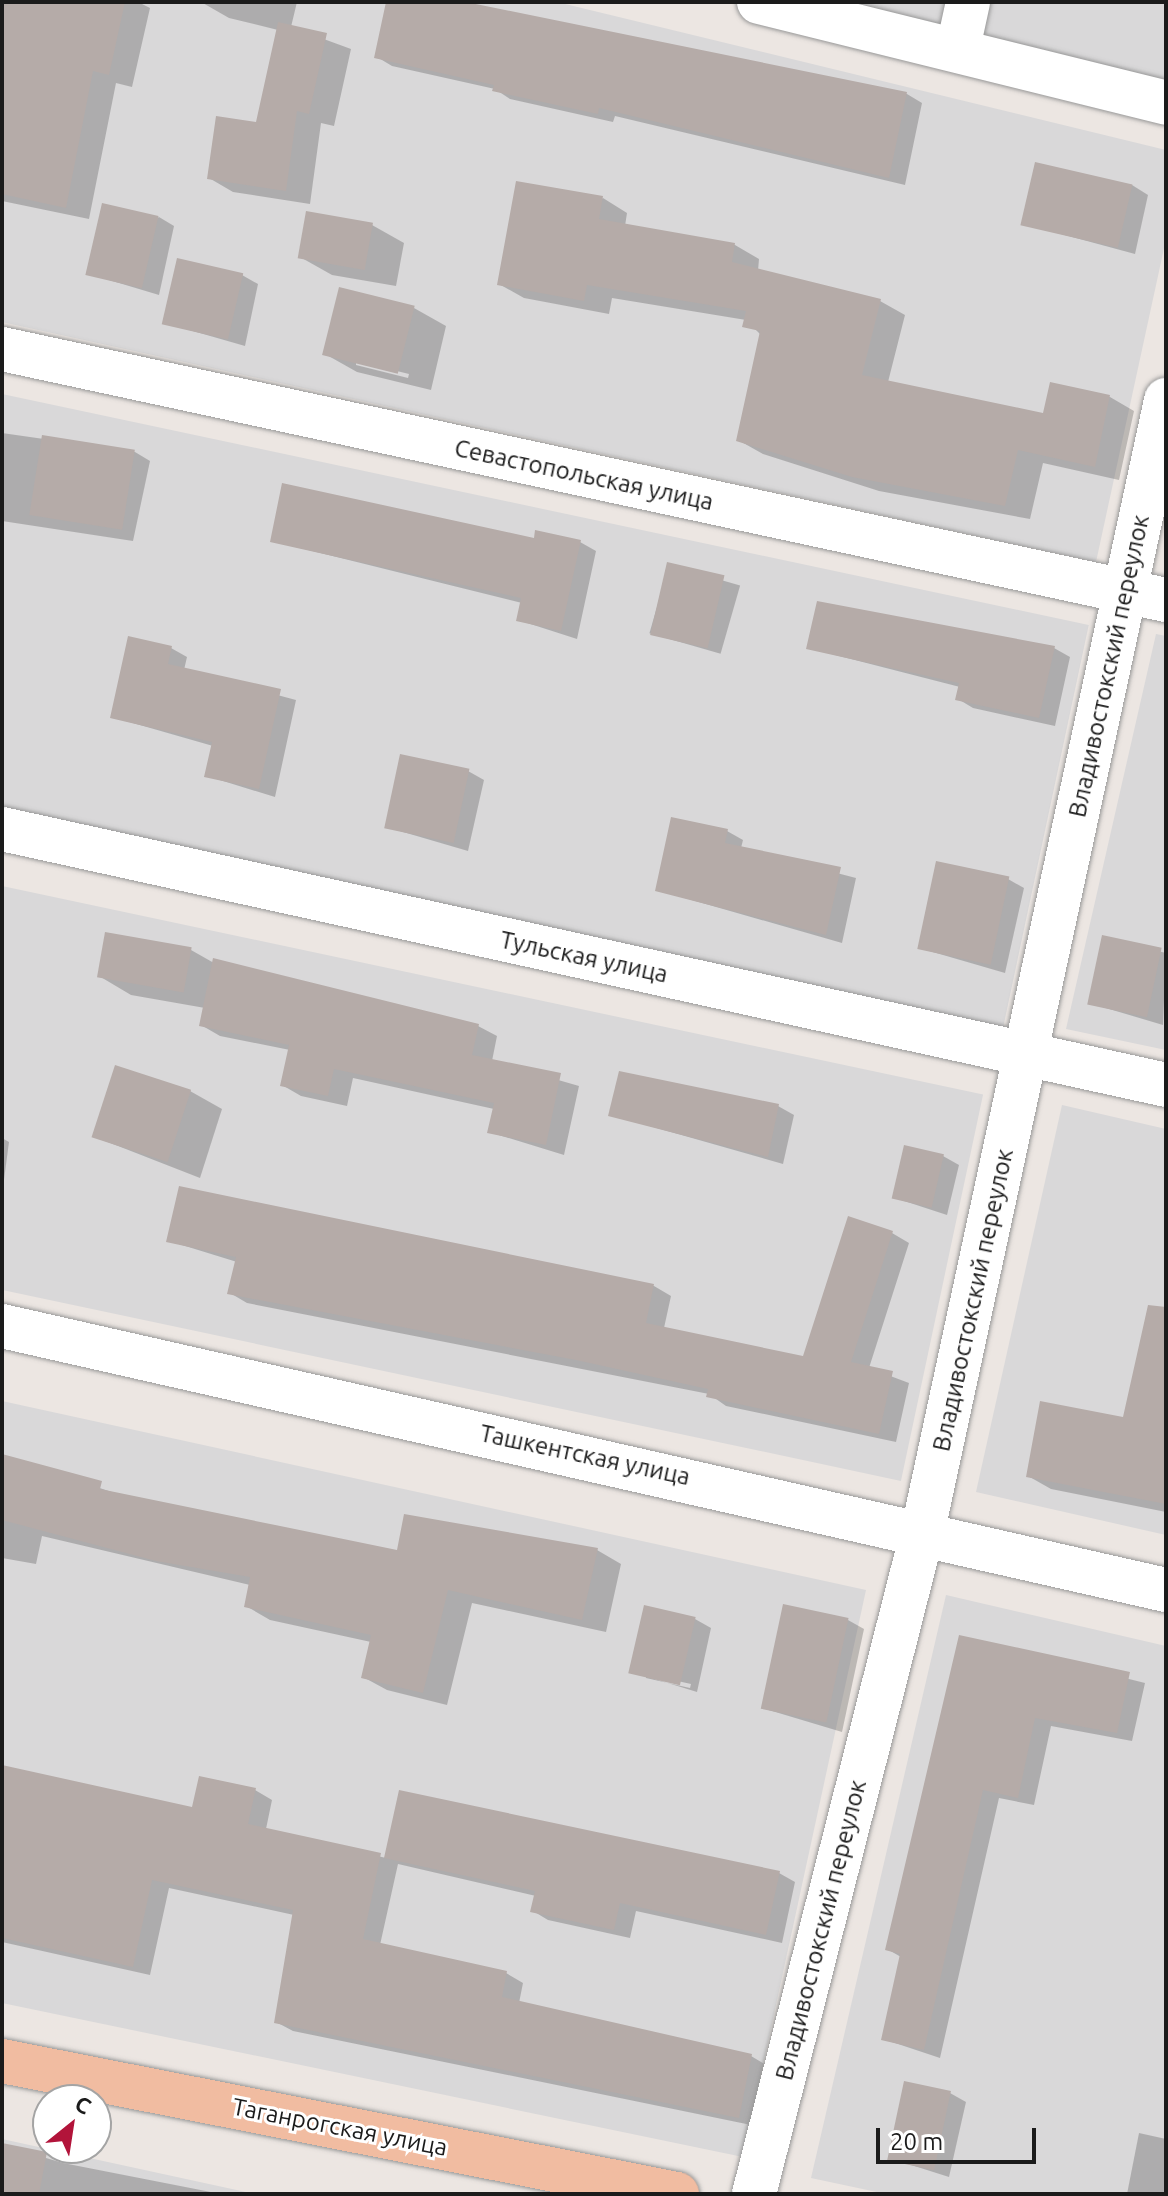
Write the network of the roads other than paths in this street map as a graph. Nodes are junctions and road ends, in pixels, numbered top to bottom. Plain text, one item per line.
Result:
1 (759, 2) edge
2 (968, 2) edge
3 (958, 48) junction
4 (1166, 103) edge
5 (2, 349) edge
6 (1166, 400) edge
7 (1146, 596) edge
8 (2, 829) edge
9 (1026, 1054) junction
10 (1166, 1085) edge
11 (2, 1326) edge
12 (923, 1530) junction
13 (1166, 1590) edge
14 (2, 2061) edge
15 (677, 2194) edge
16 (754, 2194) edge

1 - 3 street
2 - 3 street
3 - 4 street
5 - 7 street, Севастопольская улица
6 - 7 street, Владивостокский переулок
7 - 9 street, Владивостокский переулок
8 - 9 street, Тульская улица
9 - 10 street, Тульская улица
9 - 12 street, Владивостокский переулок
11 - 12 street, Ташкентская улица
12 - 13 street, Ташкентская улица
12 - 16 street, Владивостокский переулок
14 - 15 main road, Таганрогская улица

